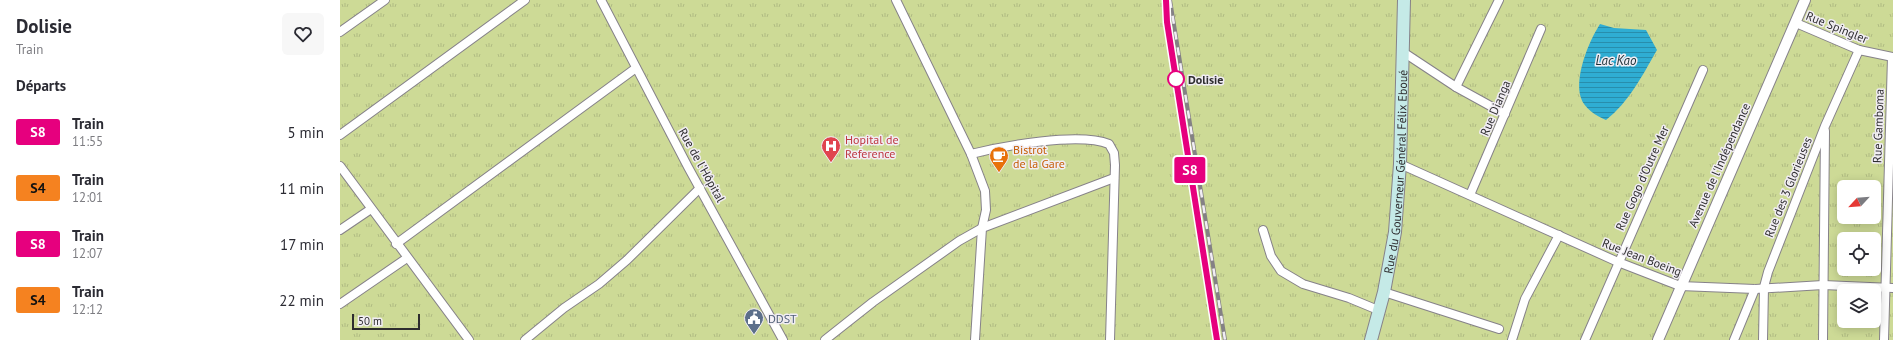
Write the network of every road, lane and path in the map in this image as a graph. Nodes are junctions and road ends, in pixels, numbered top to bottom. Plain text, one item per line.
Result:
1 (385, 0) edge
2 (525, 0) edge
3 (602, 0) edge
4 (896, 0) edge
5 (1404, 0) edge
6 (1499, 0) edge
7 (1805, 0) edge
8 (1796, 23) junction
9 (1541, 29) dead end
10 (340, 32) edge
11 (1859, 50) junction
12 (1403, 52) junction
13 (1893, 57) edge
14 (636, 68) junction
15 (1703, 70) dead end
16 (1456, 87) junction
17 (1505, 114) junction
18 (1825, 126) junction
19 (340, 135) edge
20 (971, 154) junction
21 (1400, 164) junction
22 (340, 166) edge
23 (1114, 178) junction
24 (700, 188) junction
25 (1470, 195) junction
26 (371, 209) junction
27 (982, 228) junction
28 (340, 230) edge
29 (1263, 230) dead end
30 (1559, 235) junction
31 (396, 244) junction
32 (407, 258) junction
33 (1618, 262) junction
34 (1823, 285) junction
35 (1680, 286) junction
36 (1760, 288) junction
37 (1889, 288) edge
38 (1384, 292) junction
39 (340, 304) edge
40 (1378, 310) junction
41 (1499, 330) dead end
42 (469, 340) edge
43 (525, 340) edge
44 (783, 340) edge
45 (825, 340) edge
46 (975, 340) edge
47 (1110, 340) edge
48 (1371, 340) edge
49 (1512, 340) edge
50 (1585, 340) edge
51 (1658, 340) edge
52 (1734, 340) edge
53 (1763, 340) edge
54 (1823, 340) edge
55 (1884, 340) edge

1 - 10 street
2 - 19 street
3 - 14 street, Rue de l'Hôpital
4 - 20 street
5 - 12 main road, Rue du Gouverneur Général Félix Eboué
6 - 16 street
7 - 8 street, Avenue de l'Indépendance
8 - 11 street, Rue Spingler
8 - 35 street, Avenue de l'Indépendance
9 - 17 street, Rue Dianga
11 - 13 street, Rue Spingler
11 - 18 street, Rue des 3 Glorieuses
12 - 16 street
12 - 21 main road, Rue du Gouverneur Général Félix Eboué
13 - 37 street, Rue Gamboma
14 - 24 street, Rue de l'Hôpital
14 - 31 street
15 - 33 street, Rue Gogo d'Outre Mer
16 - 17 street
17 - 25 street, Rue Dianga
18 - 34 street
18 - 36 street, Rue des 3 Glorieuses
20 - 23 street
20 - 27 street
21 - 25 street, Rue Jean Boeing
21 - 38 main road, Rue du Gouverneur Général Félix Eboué
22 - 26 street
23 - 27 street
23 - 47 street
24 - 43 street
24 - 44 street, Rue de l'Hôpital
25 - 30 street, Rue Jean Boeing
26 - 28 street
26 - 31 street
27 - 45 street
27 - 46 street
29 - 40 street
30 - 33 street, Rue Jean Boeing
30 - 49 street
31 - 32 street
32 - 39 street
32 - 42 street
33 - 35 street, Rue Jean Boeing
33 - 50 street, Rue Gogo d'Outre Mer
34 - 36 street, Rue Jean Boeing
34 - 37 street, Rue Jean Boeing
34 - 54 street
35 - 36 street, Rue Jean Boeing
35 - 51 street, Avenue de l'Indépendance
36 - 52 street
36 - 53 street, Rue des 3 Glorieuses
37 - 55 street, Rue Gamboma
38 - 40 main road, Rue du Gouverneur Général Félix Eboué
38 - 41 street
40 - 48 main road, Rue du Gouverneur Général Félix Eboué

